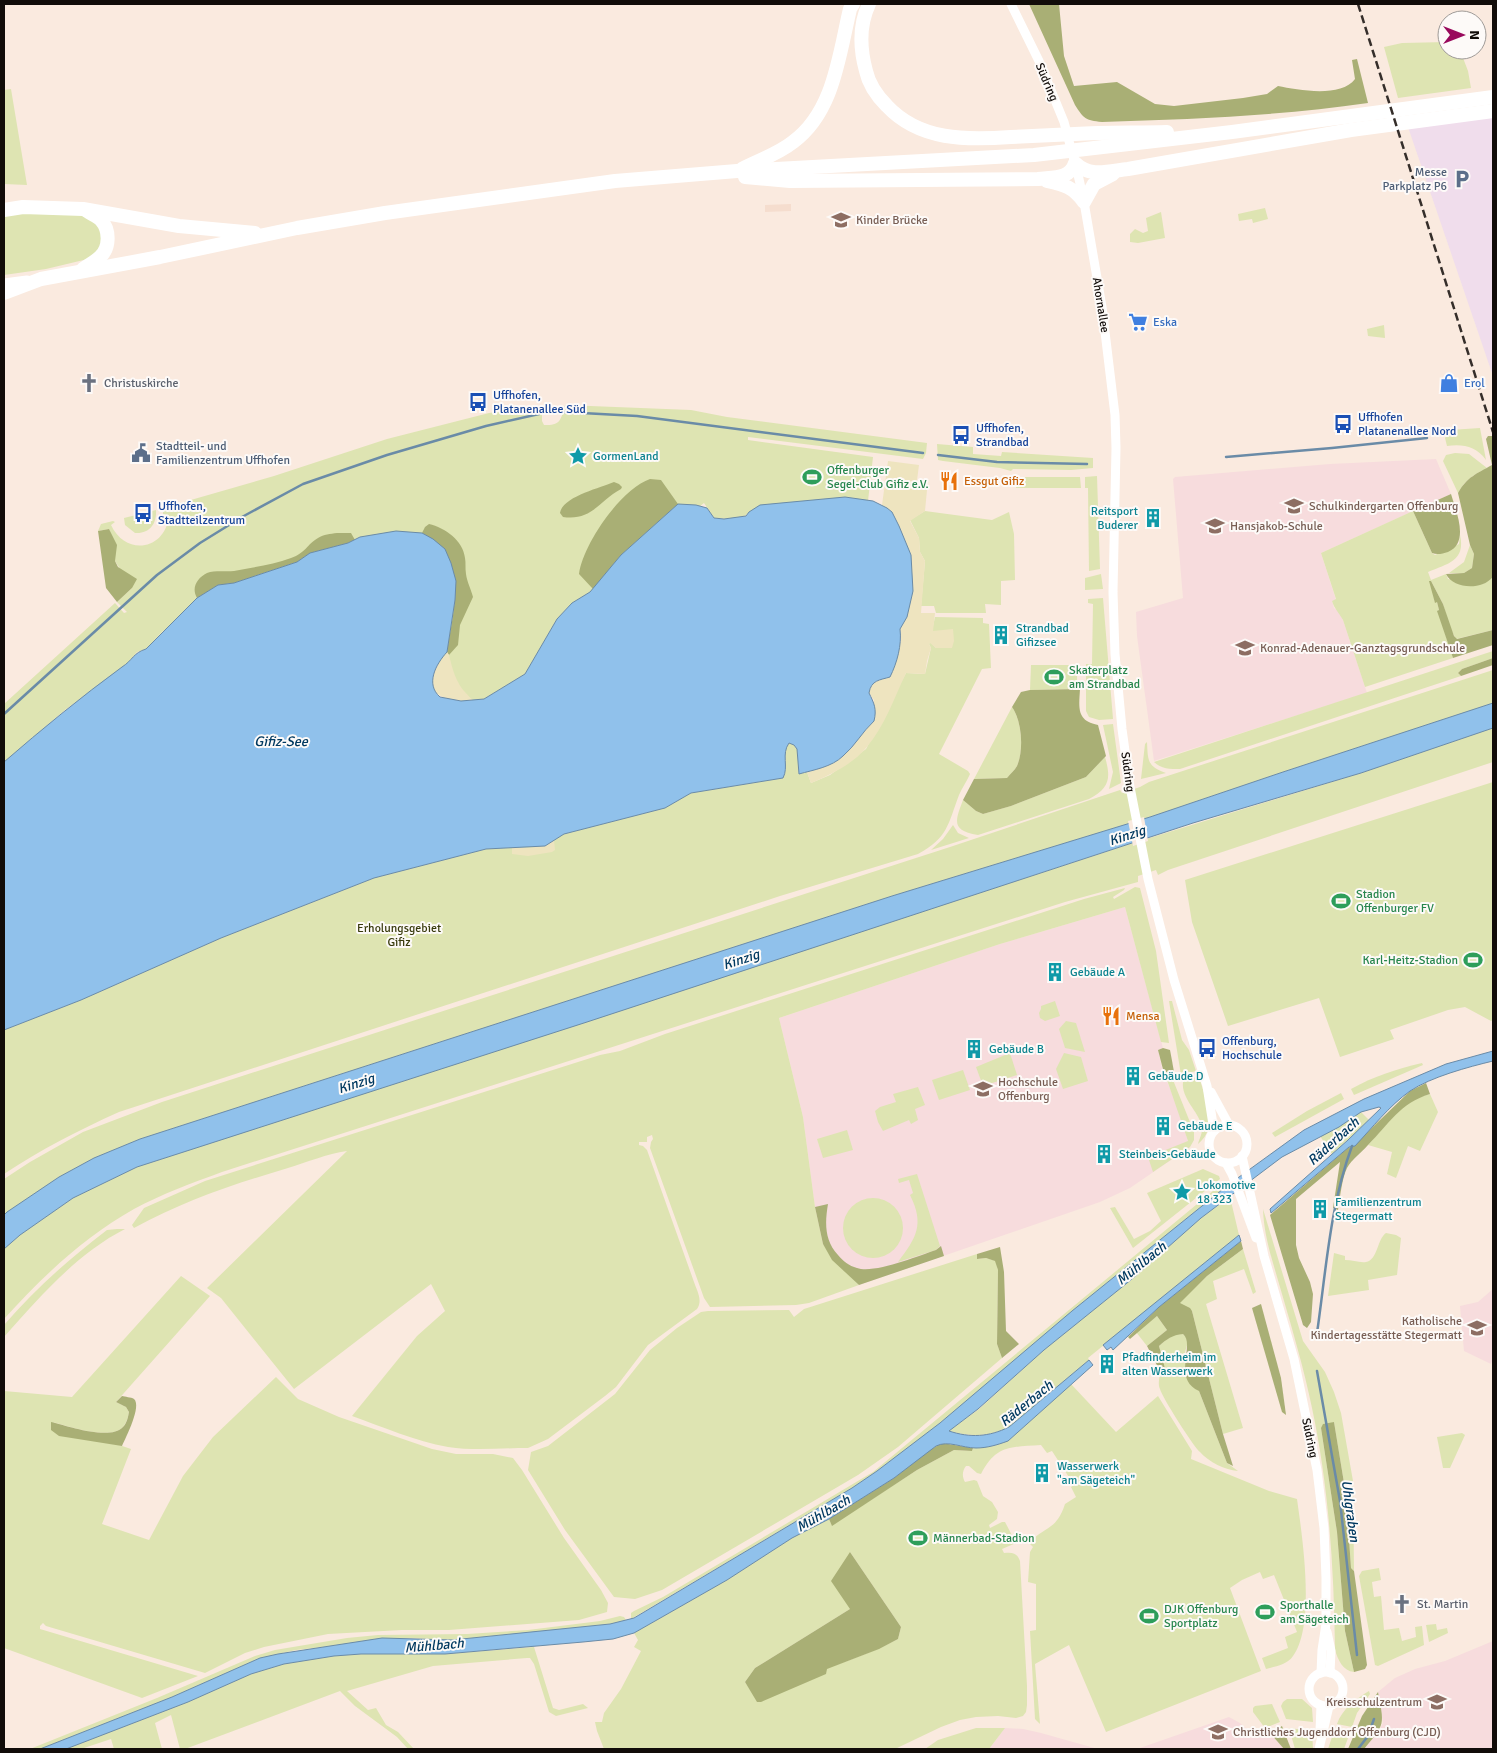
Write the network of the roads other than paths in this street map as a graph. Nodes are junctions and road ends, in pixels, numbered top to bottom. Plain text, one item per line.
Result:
1 (853, 4) edge
2 (869, 4) edge
3 (1011, 4) edge
4 (1493, 97) edge
5 (1493, 110) edge
6 (1350, 123) junction
7 (1232, 132) junction
8 (1075, 163) junction
9 (1128, 169) junction
10 (737, 171) junction
11 (715, 173) junction
12 (1038, 179) junction
13 (1084, 202) junction
14 (83, 208) junction
15 (4, 210) edge
16 (268, 234) junction
17 (78, 272) junction
18 (41, 279) junction
19 (4, 284) edge
20 (4, 293) edge
21 (1116, 448) joint
22 (1207, 1086) junction
23 (1229, 1124) junction
24 (1214, 1131) junction
25 (1242, 1156) junction
26 (1226, 1163) junction
27 (1264, 1256) junction
28 (1326, 1672) junction
29 (1325, 1705) junction
30 (1319, 1745) edge

1 - 10 highway
2 - 7 highway
3 - 8 street, Südring
4 - 6 highway
5 - 6 highway
6 - 7 highway
6 - 9 highway
7 - 10 highway
8 - 9 highway
8 - 12 highway
8 - 13 street, Ahornallee
9 - 13 highway
10 - 11 highway
11 - 12 highway
11 - 16 highway
12 - 13 highway
13 - 21 street, Ahornallee
14 - 15 highway
14 - 16 highway
14 - 17 highway
16 - 17 highway
17 - 18 highway
18 - 19 main road
18 - 20 highway
21 - 22 street, Südring
22 - 23 street, Südring
22 - 24 street, Südring
23 - 24 street
23 - 25 street, Südring
24 - 26 street, Südring
25 - 26 street
25 - 27 street, Südring
26 - 27 street, Südring
27 - 28 street, Südring
28 - 29 street
28 - 29 street
29 - 30 street

